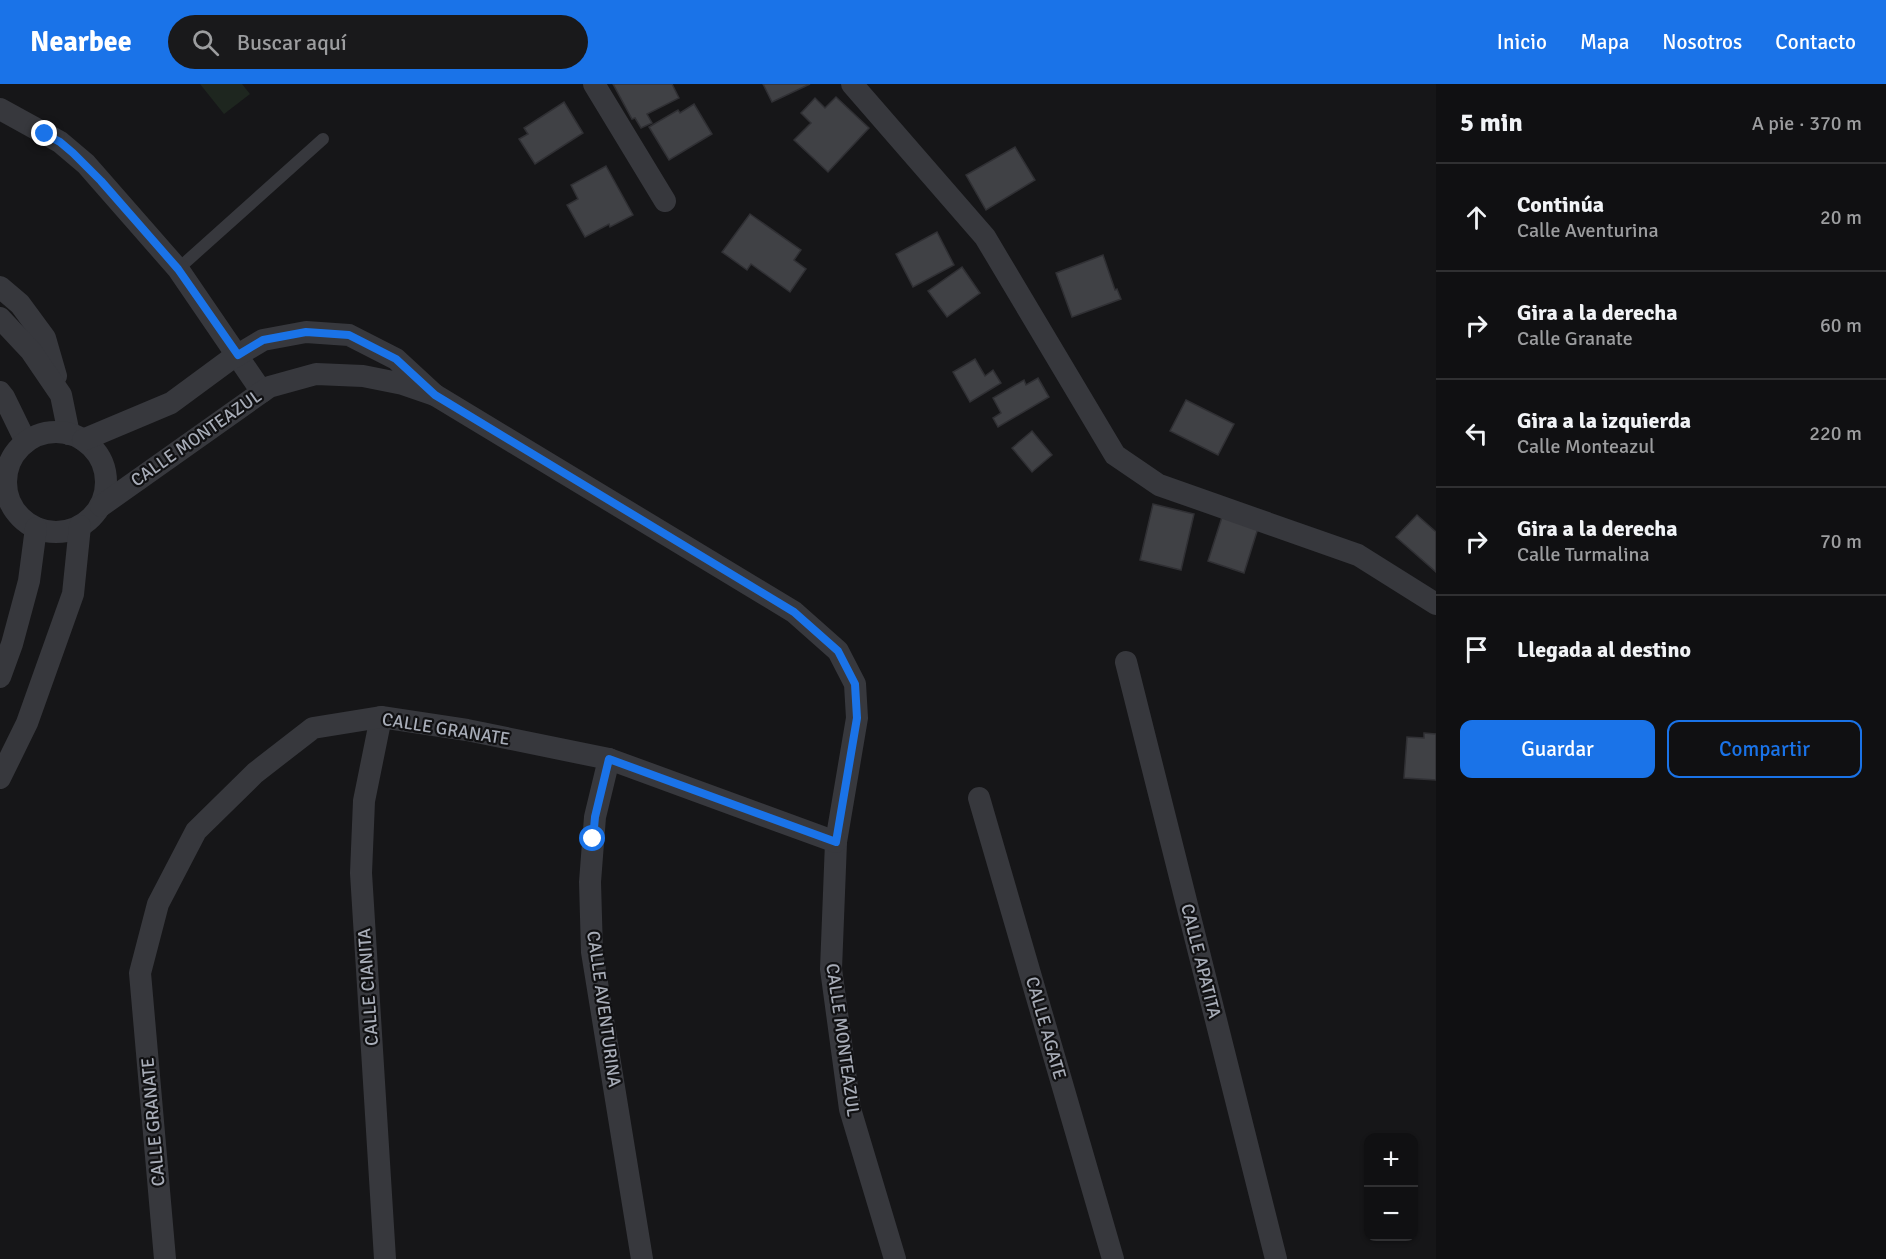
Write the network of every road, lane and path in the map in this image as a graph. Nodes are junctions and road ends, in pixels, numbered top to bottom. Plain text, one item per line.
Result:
1 (594, 84) edge
2 (852, 84) edge
3 (0, 109) edge
4 (322, 140) dead end
5 (665, 201) dead end
6 (178, 269) junction
7 (0, 287) edge
8 (0, 318) edge
9 (238, 355) junction
10 (0, 392) edge
11 (262, 392) junction
12 (61, 395) junction
13 (435, 395) junction
14 (76, 437) junction
15 (26, 442) junction
16 (100, 506) junction
17 (80, 526) junction
18 (36, 528) junction
19 (1436, 604) edge
20 (1126, 662) dead end
21 (0, 677) edge
22 (381, 717) junction
23 (609, 759) junction
24 (0, 778) edge
25 (979, 798) dead end
26 (836, 842) junction
27 (165, 1259) edge
28 (385, 1259) edge
29 (642, 1259) edge
30 (895, 1259) edge
31 (1113, 1259) edge
32 (1276, 1259) edge

1 - 5 street
2 - 19 street
3 - 6 street
4 - 6 lane
6 - 9 street
7 - 12 street
8 - 12 street
9 - 11 street
9 - 13 street, CALLE MONTEAZUL
9 - 14 street, CALLE MONTEAZUL
10 - 15 street
11 - 13 street, CALLE MONTEAZUL
11 - 16 street, CALLE MONTEAZUL
12 - 14 street
13 - 26 street, CALLE MONTEAZUL
14 - 15 street
14 - 16 street
15 - 18 street
16 - 17 street
17 - 18 street
17 - 24 street
18 - 21 street
20 - 32 street, CALLE APATITA
22 - 23 street, CALLE GRANATE
22 - 27 street, CALLE GRANATE
22 - 28 street, CALLE CIANITA
23 - 26 street, CALLE GRANATE
23 - 29 street, CALLE AVENTURINA
25 - 31 street, CALLE AGATE
26 - 30 street, CALLE MONTEAZUL

